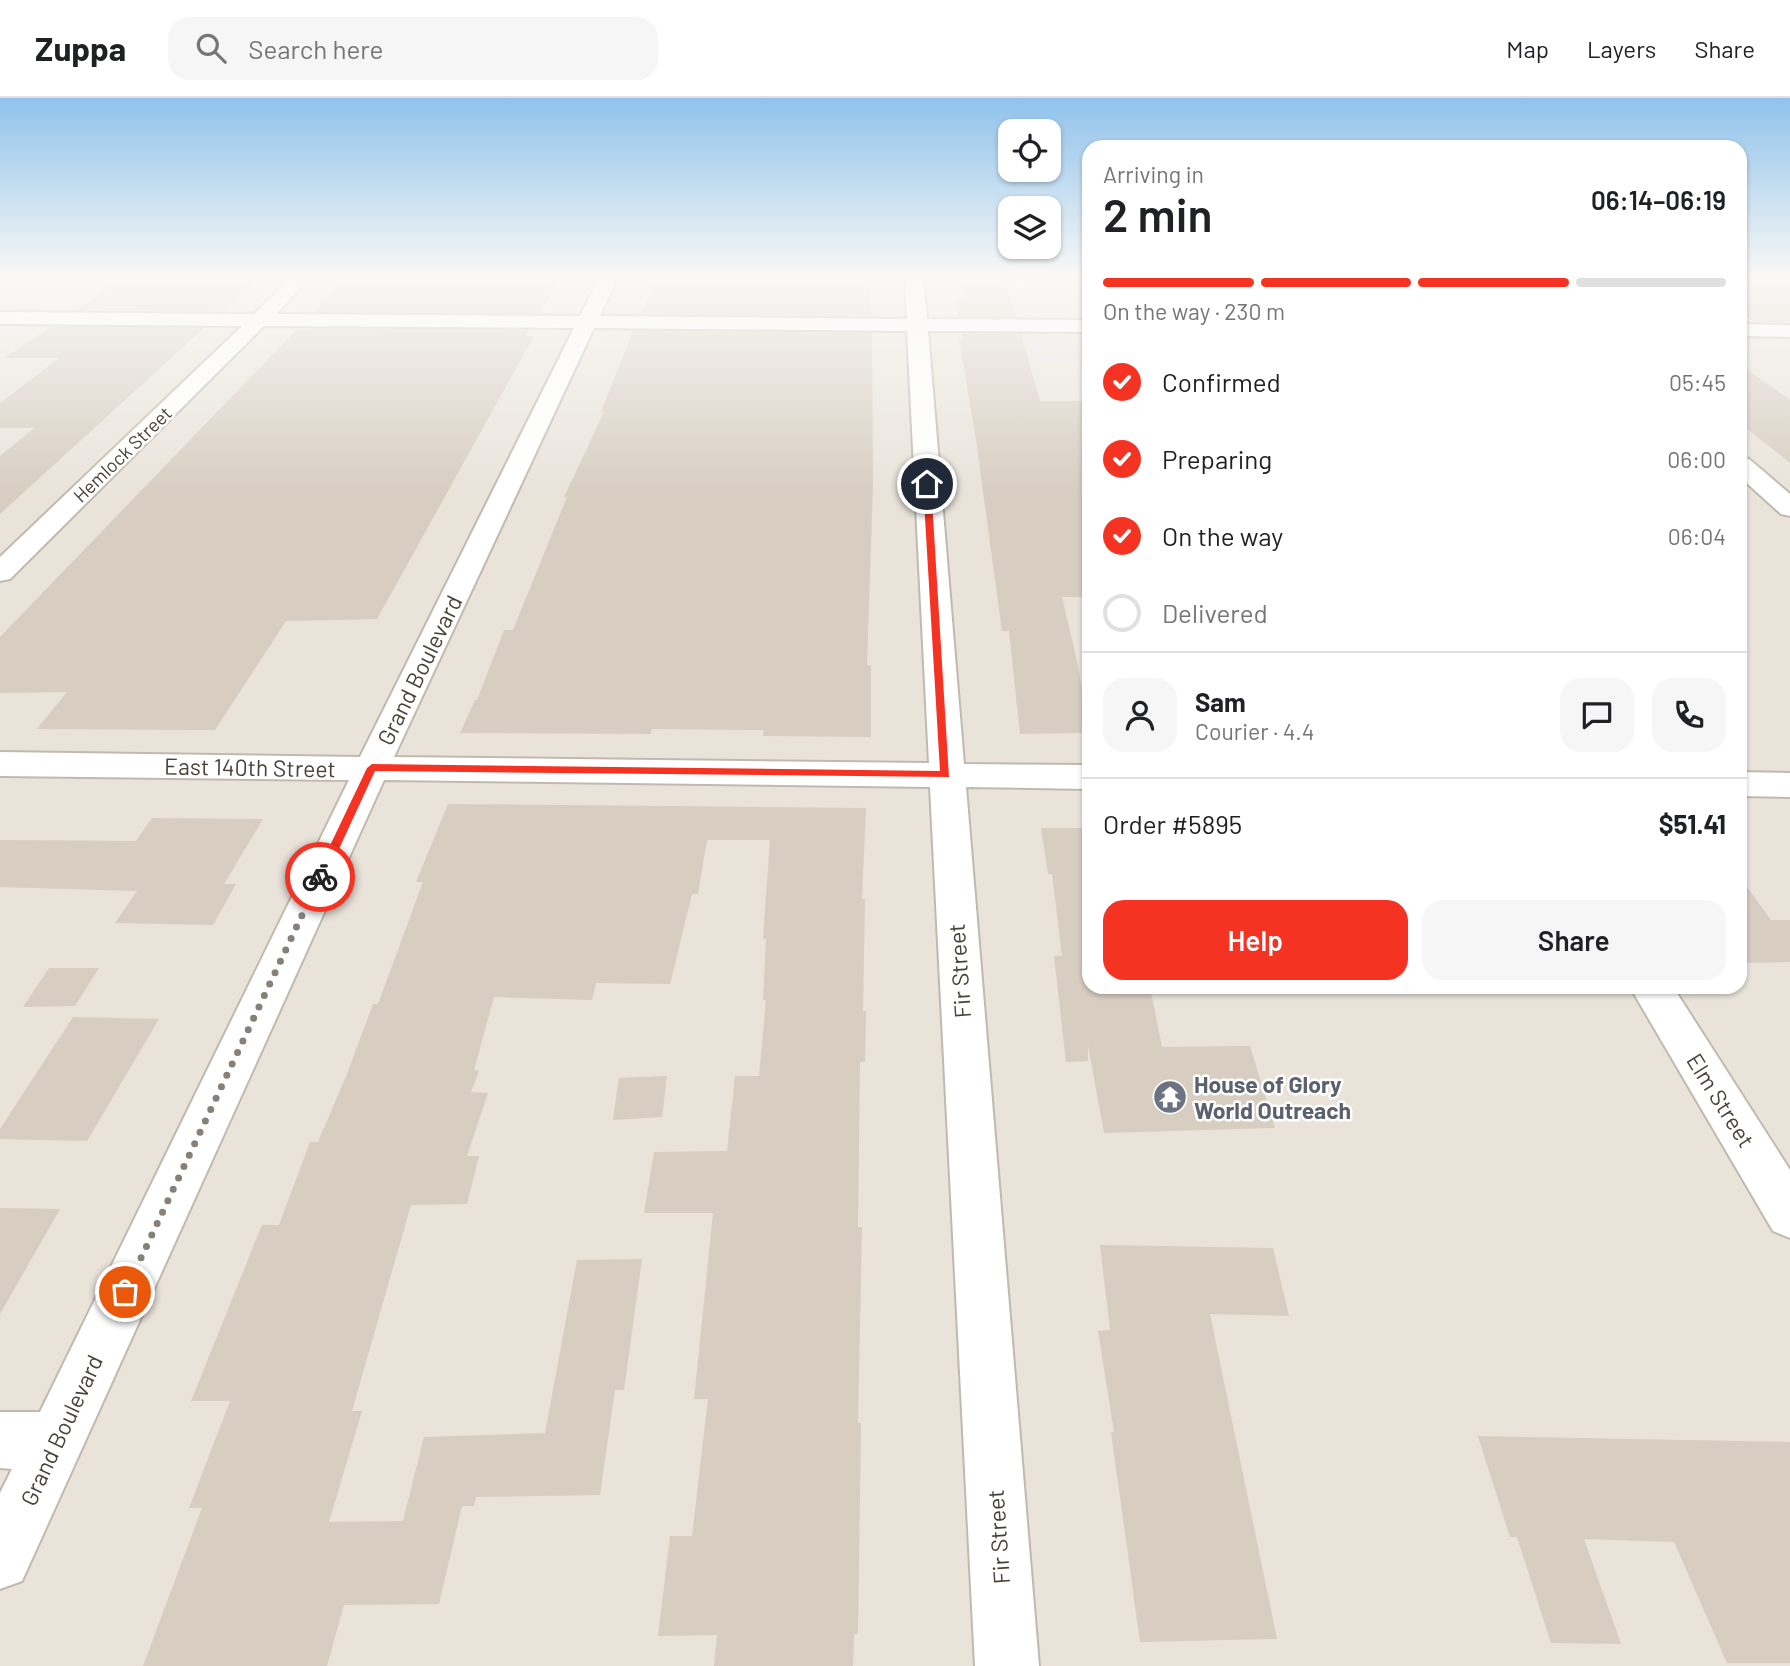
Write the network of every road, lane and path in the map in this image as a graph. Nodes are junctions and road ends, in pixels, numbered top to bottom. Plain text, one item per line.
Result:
1 (228, 350) edge
2 (573, 350) edge
3 (919, 350) edge
4 (1747, 470) edge
5 (1790, 508) edge
6 (0, 573) edge
7 (0, 764) edge
8 (372, 768) junction
9 (946, 775) junction
10 (1082, 776) edge
11 (1747, 784) edge
12 (1790, 785) edge
13 (1655, 994) edge
14 (1790, 1214) edge
15 (0, 1440) edge
16 (55, 1441) junction
17 (7, 1530) edge
18 (1007, 1666) edge

1 - 6 street, Hemlock Street
2 - 8 street, Grand Boulevard
3 - 9 street, Fir Street
4 - 5 street
7 - 8 street, East 140th Street
8 - 9 street, East 140th Street
8 - 16 street, Grand Boulevard
9 - 10 street, East 140th Street
9 - 18 street, Fir Street
11 - 12 street
13 - 14 street, Elm Street
15 - 16 street
16 - 17 street, Grand Boulevard

